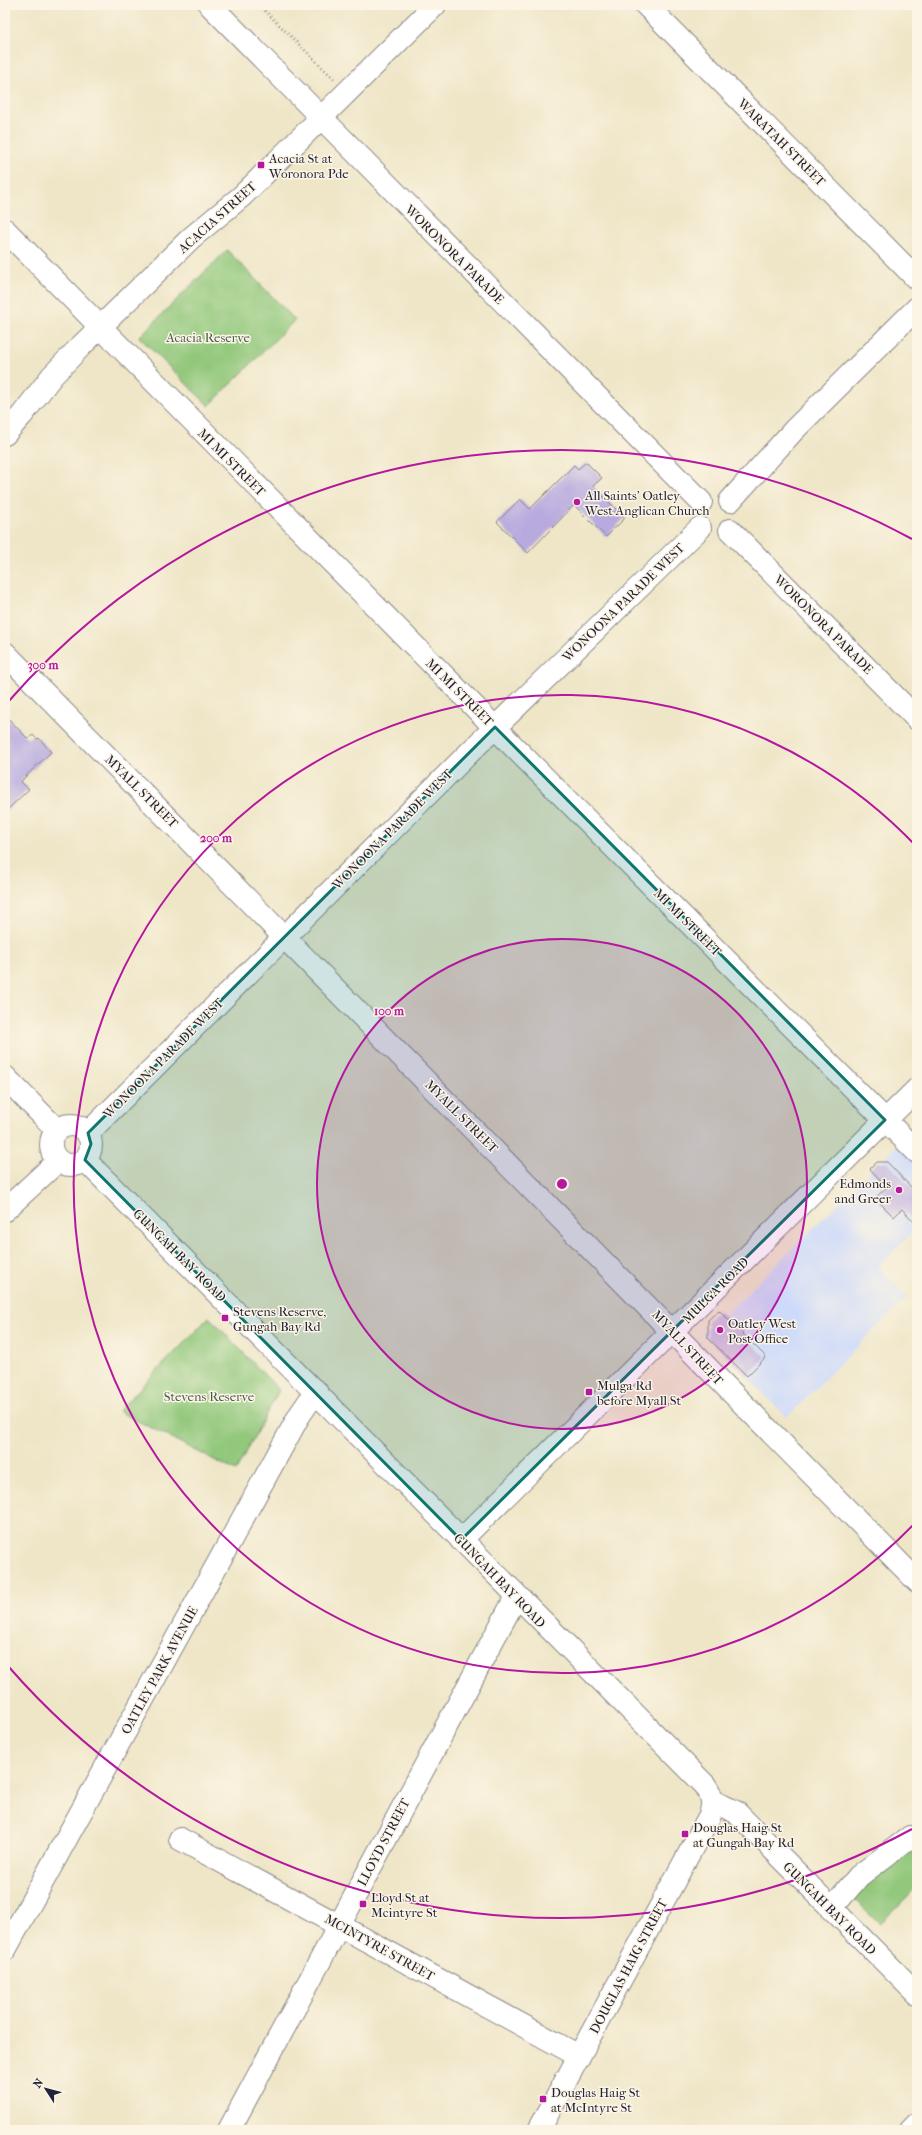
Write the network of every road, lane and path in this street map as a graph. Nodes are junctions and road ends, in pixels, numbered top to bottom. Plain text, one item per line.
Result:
1 (210, 5) edge
2 (259, 5) edge
3 (435, 5) edge
4 (646, 5) edge
5 (346, 92) junction
6 (320, 118) junction
7 (5, 230) edge
8 (917, 279) edge
9 (917, 308) edge
10 (100, 327) junction
11 (5, 434) edge
12 (730, 501) junction
13 (701, 502) junction
14 (700, 528) junction
15 (730, 530) junction
16 (5, 653) edge
17 (917, 719) edge
18 (495, 728) junction
19 (285, 936) junction
20 (5, 1077) edge
21 (917, 1089) edge
22 (885, 1120) junction
23 (57, 1130) junction
24 (88, 1133) junction
25 (917, 1152) edge
26 (85, 1160) junction
27 (58, 1161) junction
28 (5, 1210) edge
29 (672, 1331) junction
30 (316, 1392) junction
31 (461, 1540) junction
32 (917, 1580) edge
33 (516, 1597) junction
34 (712, 1801) junction
35 (910, 1838) dead end
36 (180, 1839) dead end
37 (831, 1909) junction
38 (12, 1920) edge
39 (338, 1924) junction
40 (5, 1950) edge
41 (917, 1994) edge
42 (579, 2056) junction
43 (917, 2124) edge
44 (228, 2130) edge
45 (540, 2130) edge
46 (911, 2130) edge

1 - 6 street, WORONORA PARADE
2 - 5 path
3 - 5 street, ACACIA STREET
4 - 8 street, WARATAH STREET
5 - 6 street, ACACIA STREET
6 - 10 street, ACACIA STREET
6 - 13 street, WORONORA PARADE
7 - 10 street, MI MI STREET
9 - 12 street
10 - 11 street, ACACIA STREET
10 - 18 street, MI MI STREET
12 - 13 street
12 - 15 street
13 - 14 street
14 - 15 street
14 - 18 street, WONOONA PARADE WEST
15 - 17 street, WORONORA PARADE
16 - 19 street, MYALL STREET
18 - 19 street, WONOONA PARADE WEST
18 - 22 street, MI MI STREET
19 - 24 street, WONOONA PARADE WEST
19 - 29 street, MYALL STREET
20 - 23 street
21 - 22 street, MULGA ROAD
22 - 25 street, MI MI STREET
22 - 29 street, MULGA ROAD
23 - 24 street
23 - 27 street
24 - 26 street
26 - 27 street
26 - 30 street, GUNGAH BAY ROAD
27 - 28 street
29 - 31 street, MULGA ROAD
29 - 32 street, MYALL STREET
30 - 31 street, GUNGAH BAY ROAD
30 - 38 street, OATLEY PARK AVENUE
31 - 33 street, GUNGAH BAY ROAD
33 - 34 street, GUNGAH BAY ROAD
33 - 39 street, LLOYD STREET
34 - 37 street, GUNGAH BAY ROAD
34 - 42 street, DOUGLAS HAIG STREET
35 - 37 street
36 - 39 street, MCINTYRE STREET
37 - 41 street, GUNGAH BAY ROAD
38 - 40 street, OATLEY PARK AVENUE
39 - 42 street, MCINTYRE STREET
39 - 44 street, LLOYD STREET
42 - 45 street, DOUGLAS HAIG STREET
43 - 46 street

